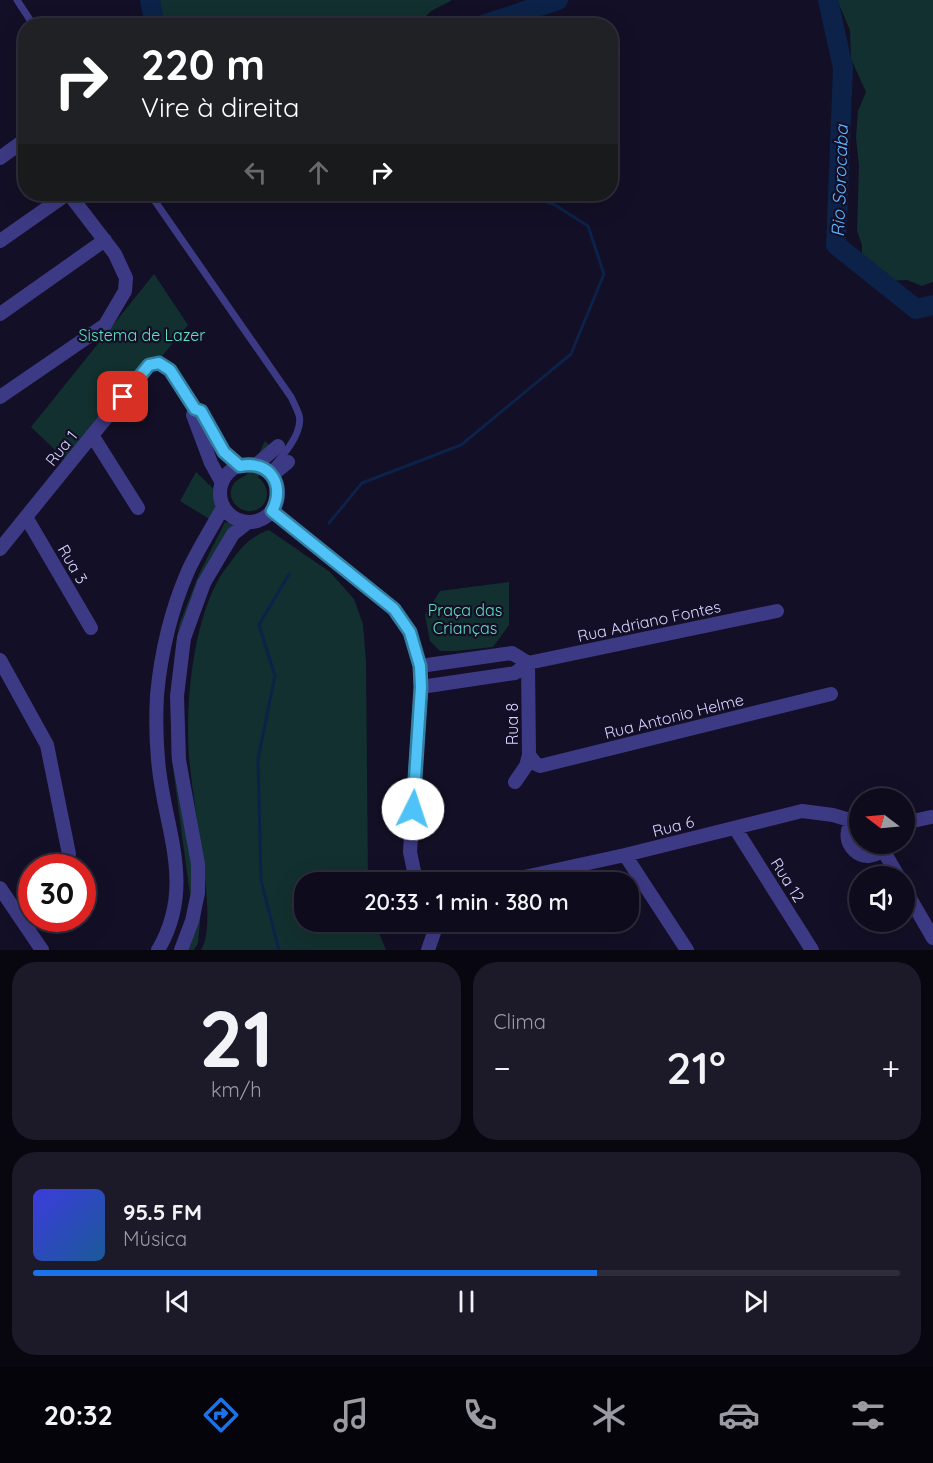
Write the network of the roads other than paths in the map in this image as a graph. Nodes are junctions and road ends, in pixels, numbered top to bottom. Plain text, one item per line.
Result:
1 (17, 0) edge
2 (29, 18) edge
3 (18, 145) edge
4 (0, 158) edge
5 (58, 201) edge
6 (74, 201) edge
7 (155, 201) edge
8 (105, 240) junction
9 (0, 241) edge
10 (0, 314) edge
11 (0, 397) edge
12 (195, 409) junction
13 (92, 435) junction
14 (278, 446) dead end
15 (288, 462) dead end
16 (240, 466) junction
17 (266, 471) junction
18 (222, 483) junction
19 (224, 507) junction
20 (138, 508) dead end
21 (272, 511) junction
22 (26, 517) junction
23 (247, 523) junction
24 (0, 549) edge
25 (777, 611) dead end
26 (91, 628) dead end
27 (493, 656) junction
28 (0, 660) edge
29 (528, 663) junction
30 (420, 666) junction
31 (495, 675) junction
32 (421, 687) junction
33 (831, 694) dead end
34 (529, 755) junction
35 (515, 782) dead end
36 (849, 817) edge
37 (931, 817) dead end
38 (915, 821) edge
39 (735, 828) junction
40 (69, 854) dead end
41 (862, 854) edge
42 (876, 854) edge
43 (625, 855) junction
44 (415, 872) edge
45 (548, 872) edge
46 (0, 888) edge
47 (915, 907) edge
48 (434, 932) edge
49 (933, 938) edge
50 (182, 949) edge
51 (42, 950) edge
52 (158, 950) edge
53 (428, 950) edge
54 (687, 950) edge
55 (812, 950) edge

1 - 2 lane
3 - 4 street
5 - 9 street
6 - 8 street
7 - 17 lane
8 - 10 street
8 - 11 street
12 - 13 street, Rua 1
12 - 16 street
12 - 18 street
13 - 20 street
13 - 22 street, Rua 1
14 - 17 street
15 - 17 street
16 - 17 street
16 - 18 street
17 - 21 street
18 - 19 street
19 - 23 street
19 - 52 street
21 - 23 street
21 - 30 street
22 - 24 street, Rua 1
22 - 26 street, Rua 3
23 - 50 street
25 - 29 street, Rua Adriano Fontes
27 - 29 street, Rua Adriano Fontes
27 - 30 street, Rua Adriano Fontes
27 - 31 street
28 - 40 street
29 - 31 street, Rua Adriano Fontes
29 - 34 street, Rua 8
30 - 32 street
31 - 32 street, Rua Adriano Fontes
32 - 44 street
33 - 34 street, Rua Antonio Helme
34 - 35 street, Rua 8
36 - 39 street, Rua 6
37 - 38 street
39 - 43 street, Rua 6
39 - 55 street, Rua 12
41 - 42 street
43 - 45 street, Rua 6
43 - 54 street
46 - 51 street
47 - 49 street
48 - 53 street

